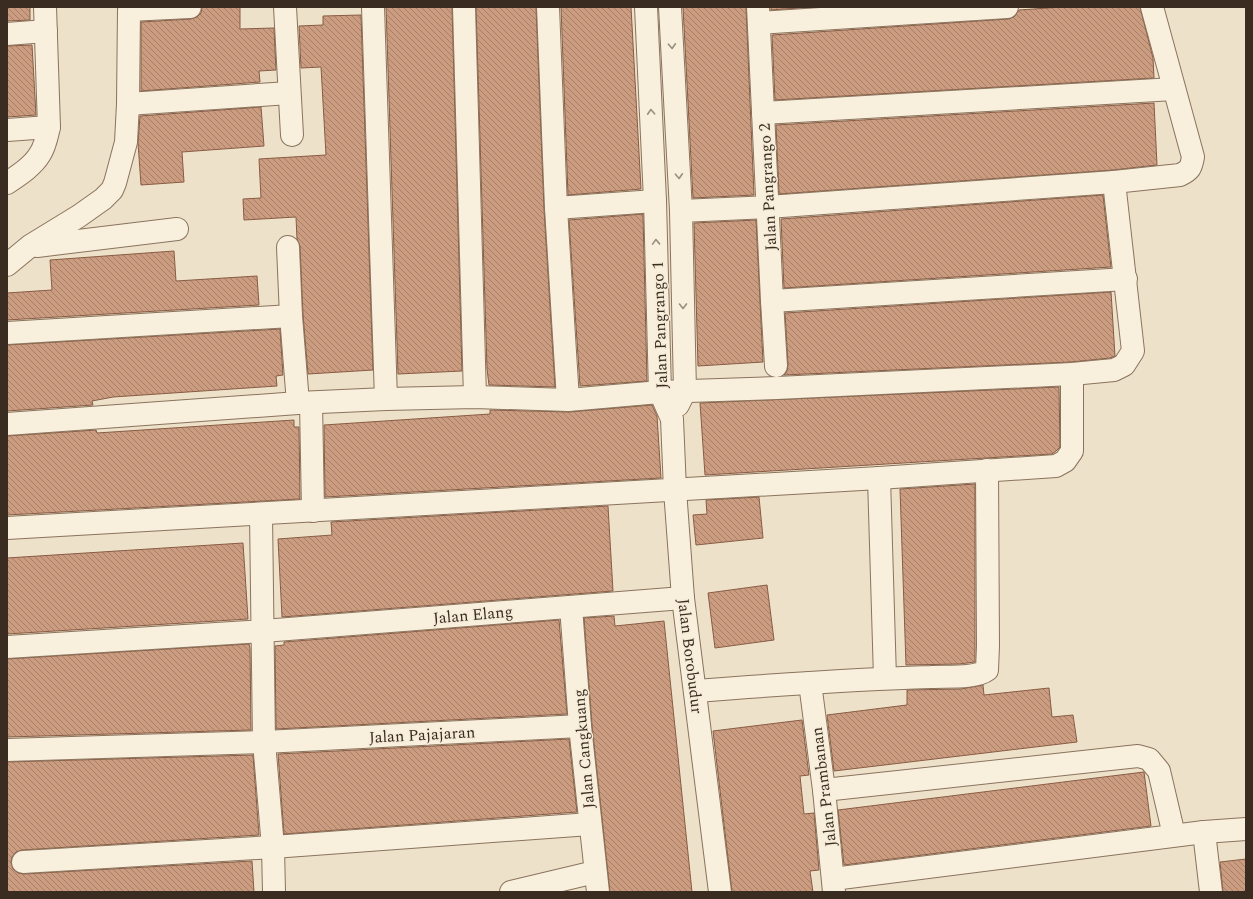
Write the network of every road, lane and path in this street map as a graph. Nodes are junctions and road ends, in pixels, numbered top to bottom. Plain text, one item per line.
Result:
1 (45, 7) edge
2 (190, 7) edge
3 (285, 7) edge
4 (373, 7) edge
5 (464, 7) edge
6 (548, 7) edge
7 (646, 7) edge
8 (670, 7) edge
9 (1007, 7) edge
10 (1152, 7) edge
11 (129, 8) edge
12 (758, 15) edge
13 (46, 31) junction
14 (7, 34) edge
15 (1174, 89) junction
16 (289, 93) junction
17 (128, 104) junction
18 (763, 113) junction
19 (49, 127) junction
20 (7, 130) edge
21 (292, 135) dead end
22 (1114, 182) junction
23 (7, 183) edge
24 (655, 201) junction
25 (768, 207) junction
26 (556, 208) junction
27 (681, 211) junction
28 (177, 229) dead end
29 (30, 246) junction
30 (288, 247) dead end
31 (7, 265) edge
32 (1126, 279) junction
33 (772, 301) junction
34 (291, 316) junction
35 (7, 333) edge
36 (776, 366) dead end
37 (1072, 374) junction
38 (685, 391) junction
39 (660, 392) junction
40 (475, 397) junction
41 (386, 399) junction
42 (568, 400) junction
43 (304, 403) junction
44 (672, 419) junction
45 (7, 424) edge
46 (987, 470) junction
47 (879, 478) junction
48 (675, 490) junction
49 (313, 511) junction
50 (261, 515) junction
51 (7, 528) edge
52 (683, 598) junction
53 (571, 607) junction
54 (263, 631) junction
55 (7, 647) edge
56 (885, 678) junction
57 (810, 683) junction
58 (695, 691) junction
59 (580, 726) junction
60 (264, 742) junction
61 (7, 750) edge
62 (824, 790) junction
63 (590, 824) junction
64 (1246, 829) edge
65 (1204, 832) junction
66 (1174, 835) junction
67 (273, 847) junction
68 (23, 862) dead end
69 (596, 882) edge
70 (833, 885) edge
71 (274, 892) edge
72 (511, 892) edge
73 (720, 892) edge
74 (1211, 892) edge

1 - 13 street
2 - 11 street
3 - 16 street
4 - 41 street
5 - 40 street
6 - 26 street
24 -> 7 street, Jalan Pangrango 1
8 -> 27 street, Jalan Pangrango 1
9 - 12 street
10 - 15 street
11 - 17 street
12 - 18 street, Jalan Pangrango 2
13 - 14 street
13 - 19 street
15 - 18 street
15 - 22 street
16 - 17 street
16 - 21 street
17 - 29 street
18 - 25 street, Jalan Pangrango 2
19 - 20 street
19 - 23 street
22 - 25 street
22 - 32 street
24 - 26 street
39 -> 24 street, Jalan Pangrango 1
25 - 27 street
25 - 33 street, Jalan Pangrango 2
26 - 42 street
27 -> 38 street, Jalan Pangrango 1
28 - 29 street
29 - 31 street
30 - 34 street
32 - 33 street
32 - 37 street
33 - 36 street, Jalan Pangrango 2
34 - 35 street
34 - 43 street
37 - 38 street
37 - 46 street
38 - 39 street
38 - 44 street, Jalan Pangrango 1
39 - 42 street
39 - 44 street, Jalan Pangrango 1
40 - 41 street
40 - 42 street
41 - 43 street
43 - 45 street
43 - 49 street
44 - 48 street, Jalan Borobudur
46 - 47 street
46 - 56 street
47 - 48 street
47 - 56 street
48 - 49 street
48 - 52 street, Jalan Borobudur
49 - 50 street
50 - 51 street
50 - 54 street
52 - 53 street, Jalan Elang
52 - 58 street, Jalan Borobudur
53 - 54 street, Jalan Elang
53 - 59 street, Jalan Cangkuang
54 - 55 street, Jalan Elang
54 - 60 street
56 - 57 street
57 - 58 street
57 - 62 street, Jalan Prambanan
58 - 73 street, Jalan Borobudur
59 - 60 street, Jalan Pajajaran
59 - 63 street, Jalan Cangkuang
60 - 61 street, Jalan Pajajaran
60 - 67 street
62 - 66 street
62 - 70 street, Jalan Prambanan
63 - 67 street
63 - 69 street, Jalan Cangkuang
64 - 65 street
65 - 66 street
65 - 74 street
66 - 70 street
67 - 68 street
67 - 71 street
69 - 72 street

